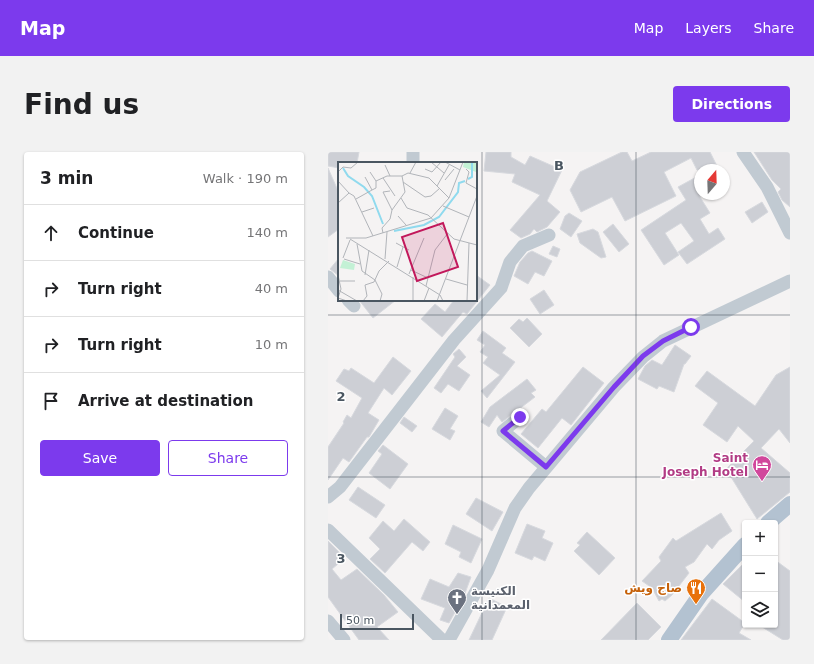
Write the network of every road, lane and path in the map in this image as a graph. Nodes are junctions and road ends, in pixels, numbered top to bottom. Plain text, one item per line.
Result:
1 (743, 152) edge
2 (790, 233) edge
3 (549, 235) dead end
4 (328, 277) edge
5 (790, 281) edge
6 (338, 290) edge
7 (520, 417) dead end
8 (546, 467) junction
9 (328, 497) edge
10 (790, 504) edge
11 (771, 520) edge
12 (328, 530) edge
13 (742, 548) edge
14 (328, 621) edge
15 (344, 640) edge
16 (442, 640) edge
17 (449, 640) edge
18 (669, 640) edge

1 - 2 street
3 - 9 street
4 - 6 street
5 - 8 street
7 - 8 street
8 - 17 street
10 - 11 main road
12 - 16 street
13 - 18 main road
14 - 15 street

